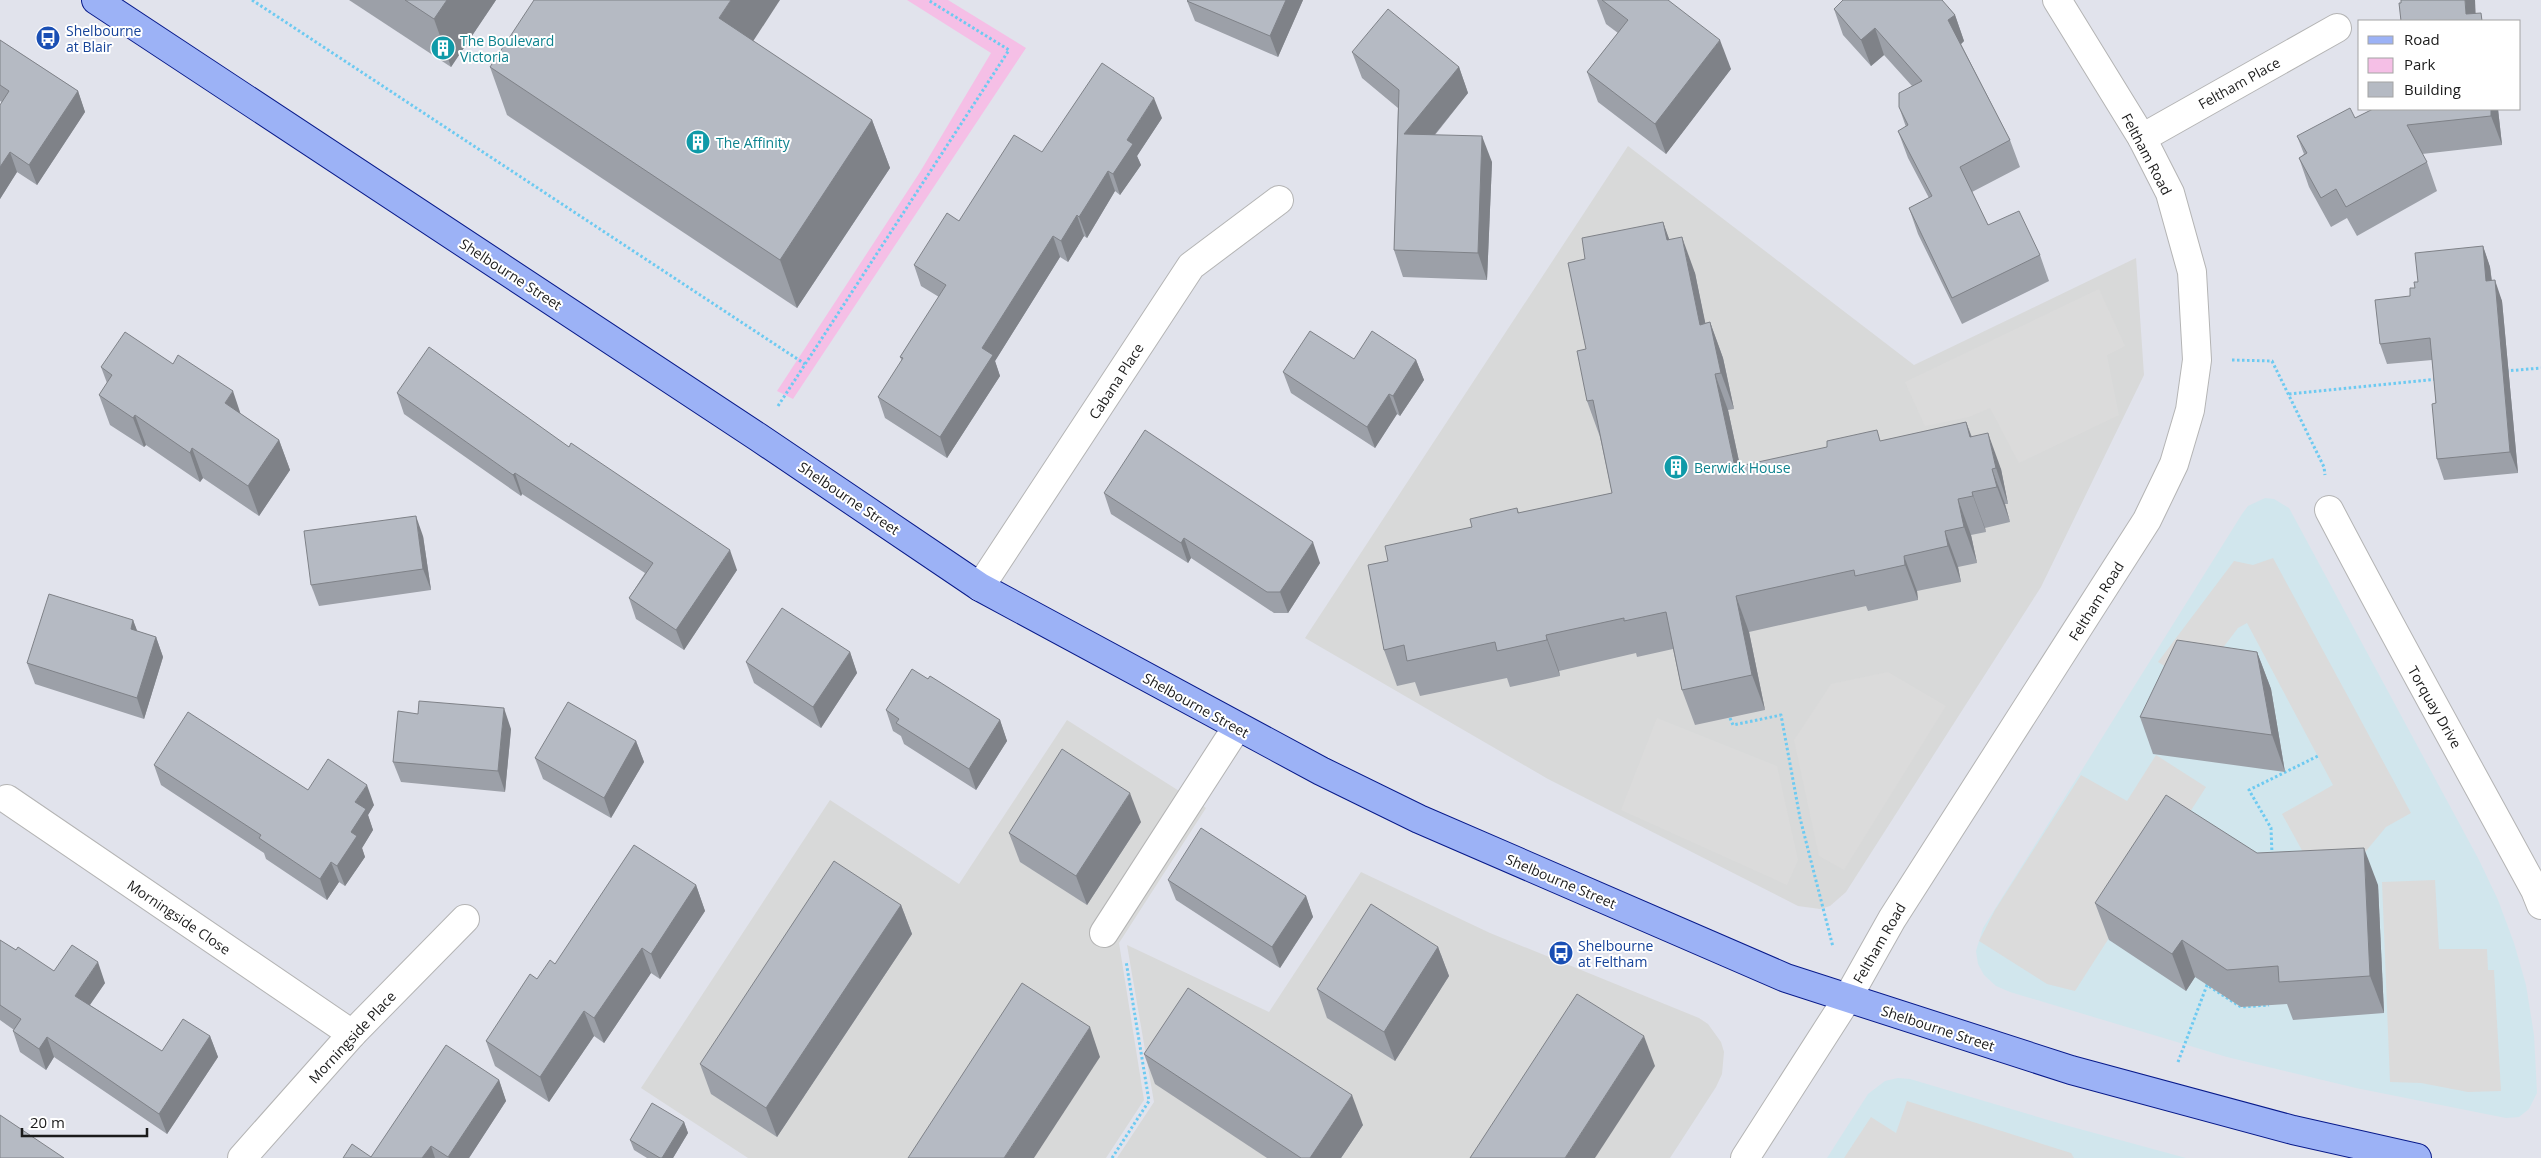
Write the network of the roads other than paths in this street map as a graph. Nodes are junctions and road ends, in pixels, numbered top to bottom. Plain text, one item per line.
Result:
1 (96, 0) edge
2 (2056, 0) edge
3 (2337, 28) dead end
4 (2142, 138) junction
5 (1279, 200) dead end
6 (2329, 510) road end
7 (980, 587) junction
8 (1236, 727) junction
9 (7, 799) dead end
10 (2541, 905) edge
11 (465, 919) dead end
12 (1104, 933) dead end
13 (1847, 999) junction
14 (352, 1034) junction
15 (242, 1158) edge
16 (1745, 1158) edge
17 (2417, 1158) edge

1 - 7 main road, Shelbourne Street
2 - 4 street, Feltham Road
3 - 4 street, Feltham Place
4 - 13 street, Feltham Road
5 - 7 street, Cabana Place
6 - 10 street, Torquay Drive
7 - 8 main road, Shelbourne Street
8 - 12 street
8 - 13 main road, Shelbourne Street
9 - 14 street, Morningside Close
11 - 14 street, Morningside Place
13 - 16 street, Feltham Road
13 - 17 main road, Shelbourne Street
14 - 15 street, Morningside Place

